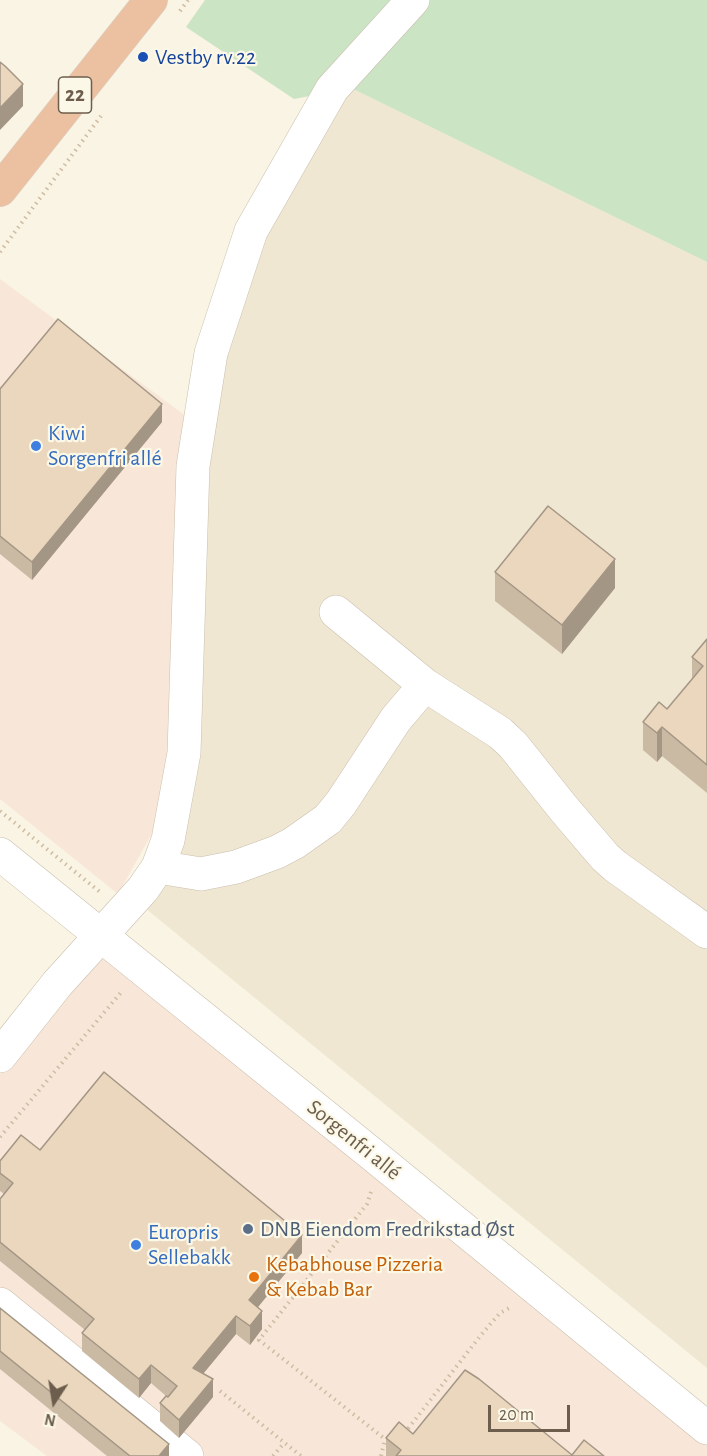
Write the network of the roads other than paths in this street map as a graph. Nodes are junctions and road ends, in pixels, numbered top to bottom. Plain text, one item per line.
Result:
1 (413, 0) edge
2 (163, 9) edge
3 (0, 190) edge
4 (336, 612) dead end
5 (425, 685) junction
6 (0, 854) edge
7 (158, 867) junction
8 (707, 932) edge
9 (101, 936) junction
10 (0, 1056) edge
11 (0, 1304) edge
12 (707, 1428) edge
13 (186, 1456) edge

1 - 7 street
2 - 3 highway, 22
4 - 5 street
5 - 7 street
5 - 8 street
6 - 9 street, Sorgenfri allé
7 - 9 street
9 - 10 street
9 - 12 street, Sorgenfri allé
11 - 13 street

